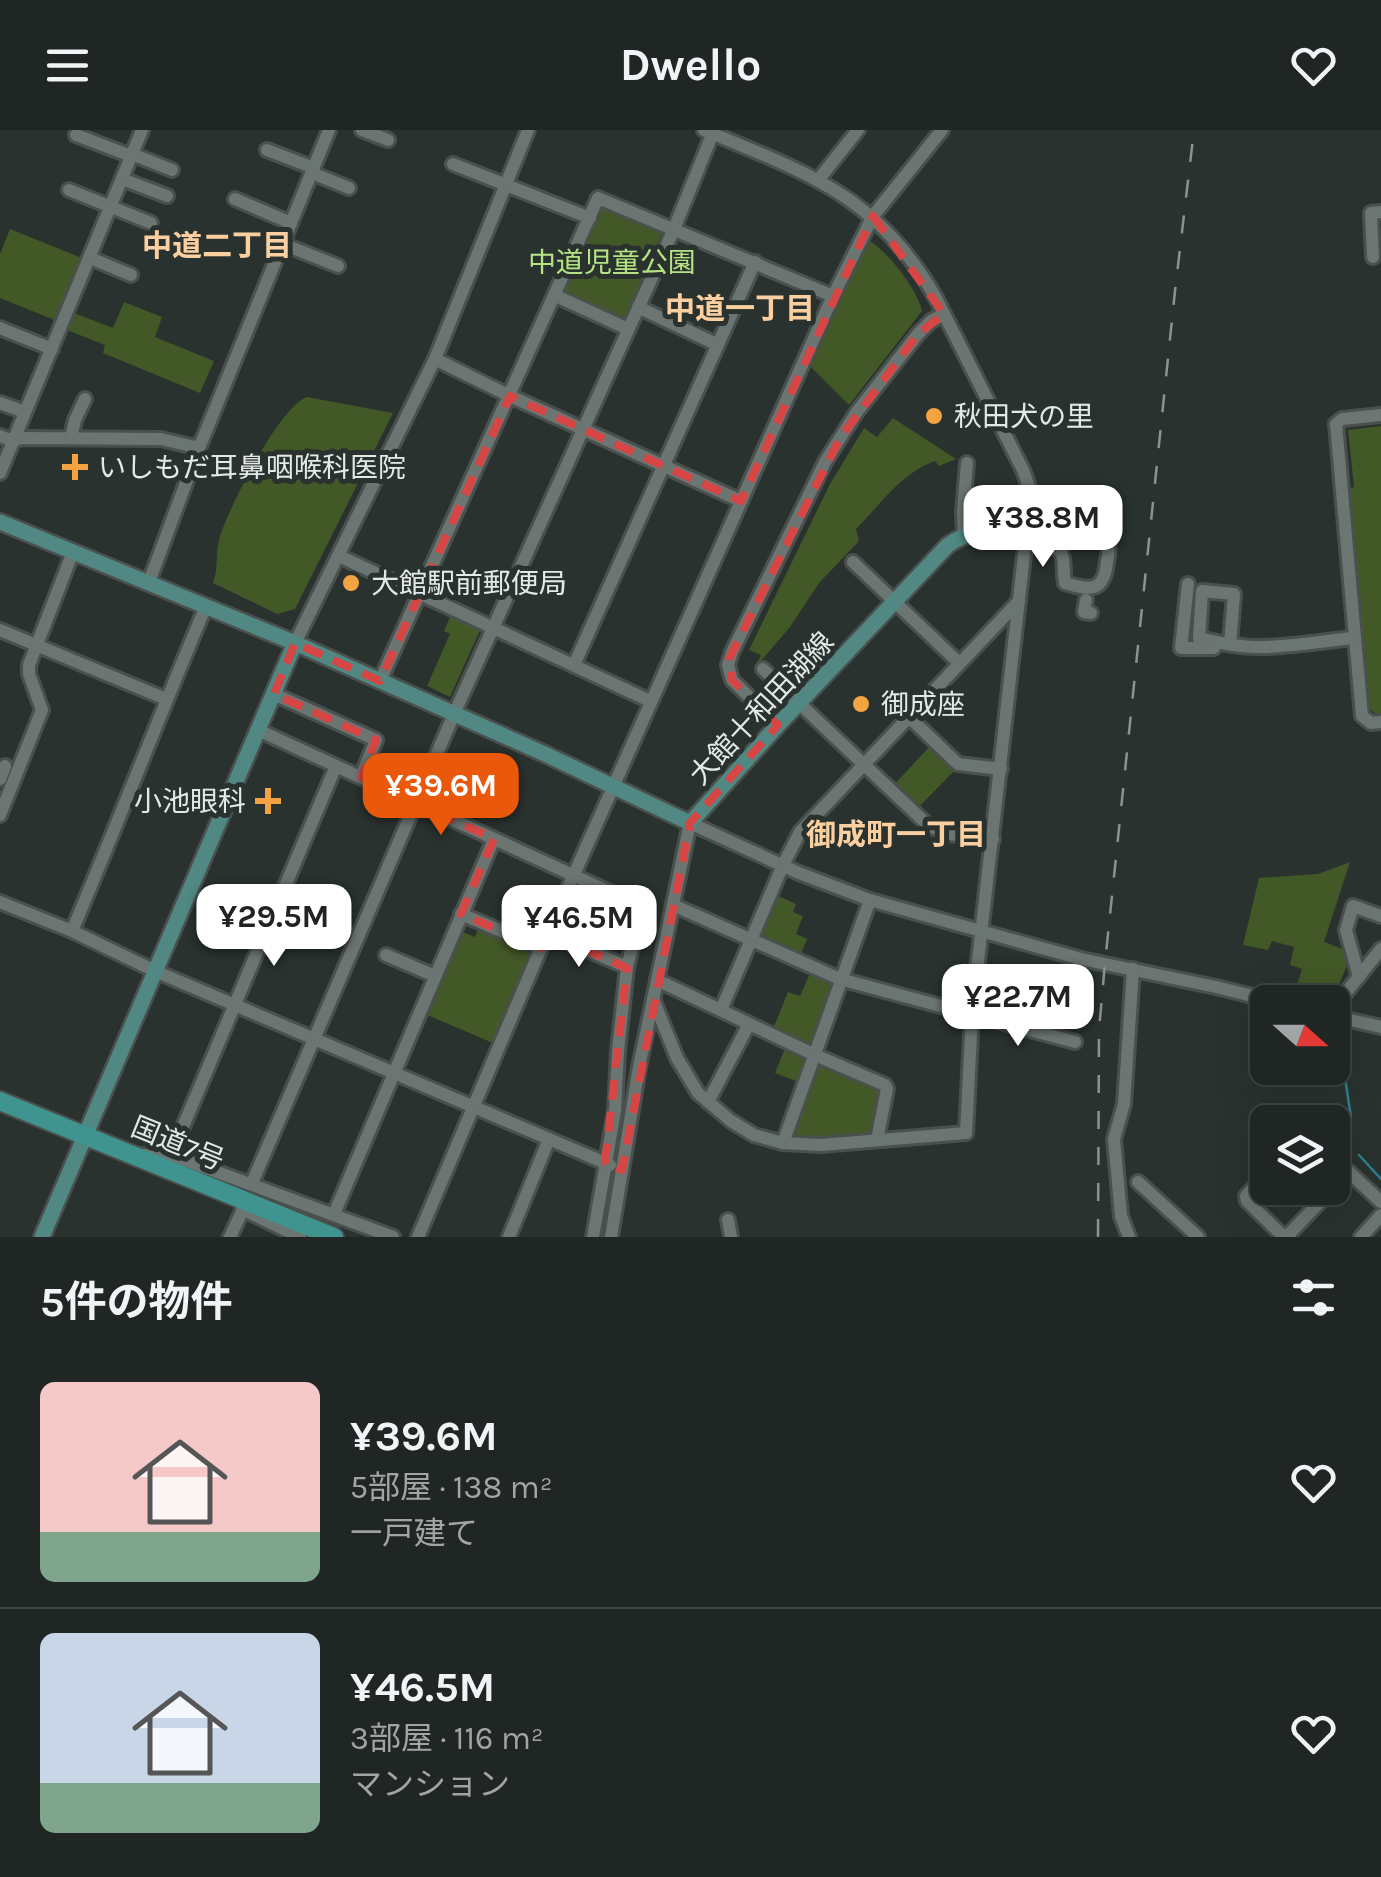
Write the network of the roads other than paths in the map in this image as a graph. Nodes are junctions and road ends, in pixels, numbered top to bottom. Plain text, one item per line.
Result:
1 (142, 130) edge
2 (329, 130) edge
3 (362, 130) edge
4 (528, 130) edge
5 (858, 130) edge
6 (942, 130) edge
7 (710, 131) edge
8 (76, 135) dead end
9 (388, 140) dead end
10 (267, 150) dead end
11 (132, 155) junction
12 (453, 164) dead end
13 (172, 170) dead end
14 (312, 171) junction
15 (122, 178) junction
16 (820, 180) junction
17 (506, 184) junction
18 (349, 188) dead end
19 (70, 190) dead end
20 (166, 196) dead end
21 (235, 200) dead end
22 (111, 207) junction
23 (1381, 212) edge
24 (873, 216) junction
25 (590, 218) junction
26 (151, 223) dead end
27 (291, 223) junction
28 (674, 229) junction
29 (282, 244) junction
30 (1374, 257) dead end
31 (90, 258) junction
32 (755, 262) junction
33 (338, 266) dead end
34 (131, 275) dead end
35 (554, 295) junction
36 (834, 296) junction
37 (638, 308) junction
38 (944, 314) junction
39 (0, 328) edge
40 (628, 329) junction
41 (718, 345) junction
42 (52, 349) junction
43 (435, 359) junction
44 (510, 396) junction
45 (85, 398) dead end
46 (0, 402) edge
47 (25, 412) junction
48 (1381, 415) edge
49 (582, 429) junction
50 (72, 438) junction
51 (6, 439) edge
52 (199, 448) junction
53 (968, 463) dead end
54 (664, 467) junction
55 (0, 473) edge
56 (741, 501) junction
57 (0, 522) edge
58 (1032, 535) junction
59 (964, 536) junction
60 (72, 552) junction
61 (339, 556) junction
62 (853, 562) dead end
63 (149, 582) junction
64 (1188, 584) dead end
65 (419, 594) junction
66 (1019, 600) junction
67 (894, 601) junction
68 (206, 606) junction
69 (494, 628) junction
70 (0, 630) edge
71 (1354, 638) junction
72 (294, 643) junction
73 (36, 644) junction
74 (1228, 646) junction
75 (958, 662) junction
76 (574, 665) junction
77 (763, 670) dead end
78 (380, 682) junction
79 (274, 694) junction
80 (166, 698) junction
81 (650, 701) junction
82 (798, 703) junction
83 (454, 714) junction
84 (908, 716) junction
85 (1381, 722) edge
86 (778, 724) junction
87 (258, 730) junction
88 (863, 764) junction
89 (336, 766) junction
90 (1001, 770) junction
91 (361, 778) junction
92 (614, 788) junction
93 (417, 803) junction
94 (0, 815) edge
95 (690, 823) junction
96 (494, 839) junction
97 (994, 839) junction
98 (783, 865) junction
99 (574, 876) junction
100 (870, 900) junction
101 (0, 902) edge
102 (674, 905) junction
103 (461, 914) junction
104 (1381, 916) edge
105 (72, 932) junction
106 (983, 932) junction
107 (548, 934) junction
108 (751, 938) junction
109 (541, 948) junction
110 (1381, 949) edge
111 (386, 956) dead end
112 (627, 968) junction
113 (1133, 969) junction
114 (155, 971) junction
115 (435, 976) junction
116 (1358, 977) junction
117 (840, 979) junction
118 (657, 980) junction
119 (1350, 988) edge
120 (1250, 996) edge
121 (653, 999) junction
122 (235, 1005) junction
123 (720, 1010) junction
124 (972, 1014) junction
125 (1350, 1018) edge
126 (749, 1024) junction
127 (1381, 1027) edge
128 (314, 1039) junction
129 (1075, 1042) dead end
130 (815, 1055) junction
131 (394, 1073) junction
132 (0, 1101) edge
133 (708, 1102) junction
134 (473, 1107) junction
135 (84, 1136) junction
136 (549, 1139) junction
137 (877, 1140) junction
138 (783, 1143) junction
139 (134, 1155) junction
140 (171, 1155) junction
141 (606, 1163) junction
142 (622, 1170) junction
143 (1350, 1173) edge
144 (1138, 1182) dead end
145 (247, 1198) junction
146 (1381, 1202) edge
147 (1251, 1205) edge
148 (1318, 1205) edge
149 (334, 1214) junction
150 (1381, 1215) edge
151 (728, 1220) dead end
152 (1289, 1236) edge
153 (42, 1237) edge
154 (230, 1237) edge
155 (300, 1237) edge
156 (334, 1237) edge
157 (393, 1237) edge
158 (418, 1237) edge
159 (509, 1237) edge
160 (592, 1237) edge
161 (611, 1237) edge
162 (731, 1237) edge
163 (1129, 1237) edge
164 (1198, 1237) edge
165 (1360, 1237) edge

1 - 11 street
2 - 14 street
3 - 9 street
4 - 17 street
5 - 16 street
6 - 24 street
7 - 16 street
7 - 28 street
8 - 11 street
10 - 14 street
11 - 13 street
11 - 15 street
12 - 17 street
14 - 18 street
14 - 27 street
15 - 20 street
15 - 22 street
16 - 24 street
17 - 25 street
17 - 43 street
19 - 22 street
21 - 27 street
22 - 26 street
22 - 31 street
23 - 30 street
24 - 36 street
24 - 38 street
25 - 28 street
25 - 35 street
27 - 29 street
28 - 32 street
28 - 37 street
29 - 33 street
29 - 52 street
31 - 34 street
31 - 42 street
32 - 36 street
32 - 41 street
35 - 40 street
35 - 44 street
36 - 56 street
37 - 40 street
37 - 41 street
38 - 58 street
38 - 86 street
39 - 42 street
40 - 49 street
41 - 54 street
42 - 47 street
43 - 44 street
43 - 61 street
44 - 49 street
44 - 65 street
45 - 50 street
46 - 47 street
47 - 51 street
48 - 71 street
49 - 54 street
49 - 69 street
50 - 51 street
50 - 52 street
51 - 55 street
52 - 63 street
53 - 59 street
54 - 56 street
54 - 76 street
56 - 81 street
57 - 60 main road, 大館十和田湖線
58 - 58 street
58 - 59 main road
58 - 66 street
59 - 67 main road, 大館十和田湖線
60 - 63 main road, 大館十和田湖線
60 - 73 street
61 - 65 street
61 - 72 street
62 - 67 street
63 - 68 main road, 大館十和田湖線
64 - 74 street
65 - 69 street
65 - 78 street
66 - 75 street
66 - 90 street
67 - 75 street
67 - 82 main road, 大館十和田湖線
68 - 72 main road, 大館十和田湖線
68 - 80 street
69 - 76 street
69 - 83 street
70 - 73 street
71 - 74 street
71 - 85 street
72 - 78 main road, 大館十和田湖線
72 - 79 main road
73 - 80 street
73 - 94 street
74 - 74 street
75 - 84 street
76 - 81 street
77 - 82 street
78 - 83 main road, 大館十和田湖線
79 - 87 main road
79 - 91 street
80 - 105 street
81 - 92 street
82 - 86 main road, 大館十和田湖線
82 - 88 street
83 - 92 main road, 大館十和田湖線
83 - 93 street
84 - 88 street
84 - 90 street
86 - 95 main road, 大館十和田湖線
87 - 89 street
87 - 114 main road
88 - 97 street
88 - 98 street
89 - 91 street
89 - 122 street
90 - 97 street
91 - 93 street
92 - 95 main road, 大館十和田湖線
92 - 99 street
93 - 96 street
93 - 128 street
95 - 98 street
95 - 102 street
96 - 99 street
96 - 103 street
97 - 106 street
98 - 100 street
98 - 108 street
99 - 107 street
99 - 112 street
100 - 106 street
100 - 117 street
101 - 105 street
102 - 108 street
102 - 118 street
103 - 109 street
103 - 115 street
104 - 116 street
105 - 114 street
106 - 113 street
106 - 124 street
107 - 109 street
107 - 112 street
108 - 117 street
108 - 123 street
109 - 134 street
110 - 116 street
111 - 115 street
112 - 141 street
113 - 120 street
113 - 163 street
114 - 122 street
114 - 135 main road
115 - 131 street
116 - 119 street
117 - 124 street
117 - 130 street
118 - 121 street
118 - 123 street
121 - 133 street
121 - 142 street
122 - 128 street
122 - 140 street
123 - 126 street
124 - 129 street
124 - 137 street
125 - 127 street
126 - 130 street
126 - 133 street
128 - 131 street
128 - 145 street
130 - 137 street
130 - 138 street
131 - 134 street
131 - 149 street
132 - 135 highway, 国道7号
133 - 138 street
134 - 136 street
134 - 158 street
135 - 139 highway, 国道7号
135 - 153 main road
136 - 141 street
136 - 159 street
137 - 138 street
139 - 140 street
139 - 145 highway, 国道7号
140 - 145 street
141 - 142 street
141 - 160 street
142 - 161 street
143 - 146 street
144 - 164 street
145 - 149 street
145 - 154 street
145 - 155 street
145 - 156 highway, 国道7号
147 - 152 street
148 - 152 street
149 - 157 street
150 - 165 street
151 - 162 street

